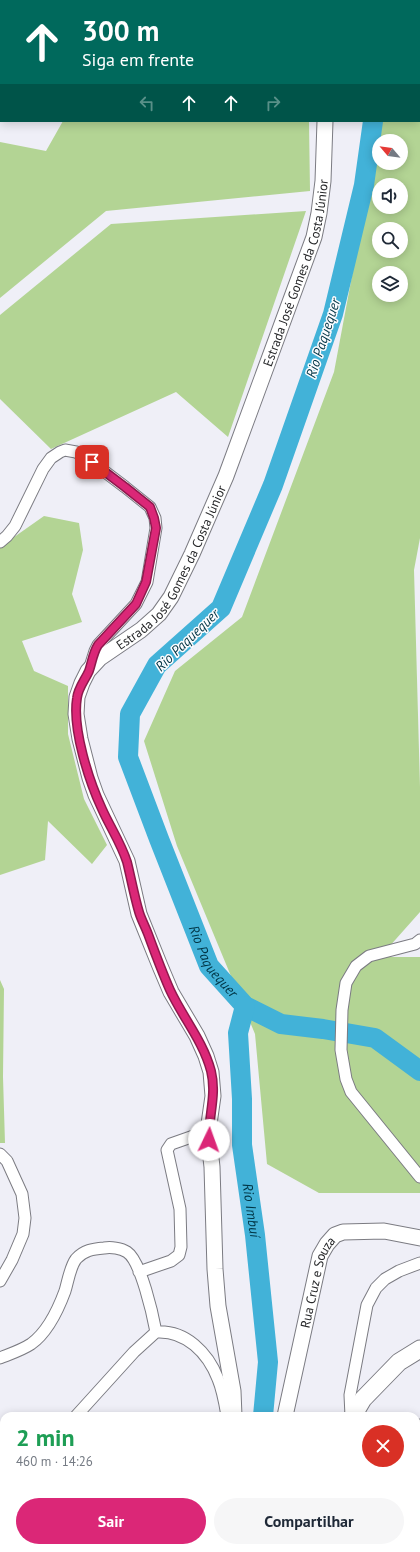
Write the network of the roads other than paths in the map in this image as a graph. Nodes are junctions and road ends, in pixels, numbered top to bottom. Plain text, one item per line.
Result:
1 (325, 122) edge
2 (0, 542) edge
3 (88, 671) junction
4 (420, 940) edge
5 (208, 1131) junction
6 (3, 1157) edge
7 (420, 1177) edge
8 (420, 1238) edge
9 (420, 1263) edge
10 (139, 1272) junction
11 (0, 1281) edge
12 (156, 1332) junction
13 (420, 1348) edge
14 (0, 1358) edge
15 (80, 1412) edge
16 (226, 1412) edge
17 (234, 1412) edge
18 (286, 1412) edge
19 (352, 1412) edge
20 (355, 1412) edge

1 - 3 street, Estrada José Gomes da Costa Júnior
2 - 3 street
3 - 5 street, Estrada José Gomes da Costa Júnior
4 - 7 street
5 - 10 street
5 - 17 street, Estrada José Gomes da Costa Júnior
6 - 11 street
8 - 18 street, Rua Cruz e Souza
9 - 19 street
10 - 12 street
10 - 14 street
12 - 15 street
12 - 16 street
13 - 20 main road

